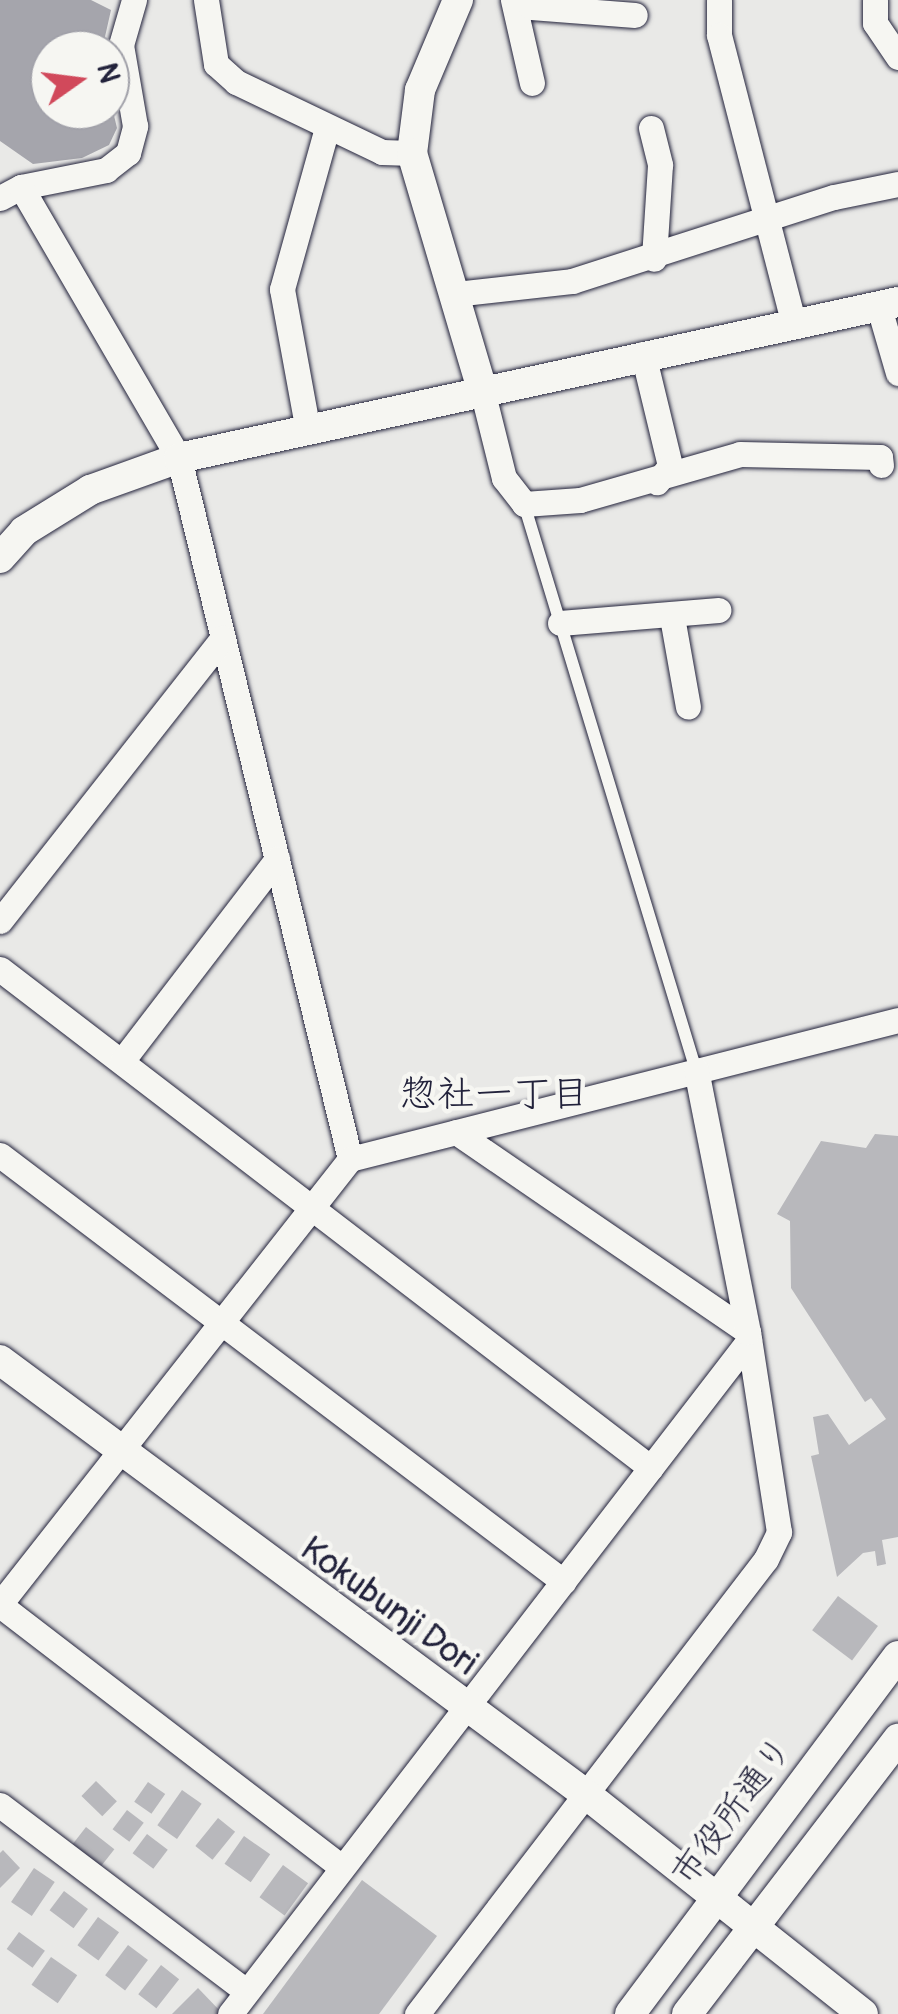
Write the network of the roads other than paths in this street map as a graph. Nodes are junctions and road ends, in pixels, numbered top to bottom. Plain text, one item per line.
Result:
1 (132, 0) edge
2 (206, 0) edge
3 (458, 0) edge
4 (514, 0) edge
5 (720, 0) edge
6 (875, 0) edge
7 (636, 15) dead end
8 (898, 57) edge
9 (532, 83) dead end
10 (327, 128) junction
11 (651, 128) dead end
12 (412, 153) junction
13 (898, 184) edge
14 (11, 192) edge
15 (764, 220) junction
16 (654, 259) junction
17 (455, 294) junction
18 (888, 303) edge
19 (793, 321) junction
20 (643, 354) junction
21 (898, 373) edge
22 (482, 390) junction
23 (308, 431) junction
24 (179, 458) junction
25 (881, 466) dead end
26 (657, 482) junction
27 (524, 504) junction
28 (0, 558) edge
29 (718, 610) dead end
30 (672, 618) junction
31 (560, 623) junction
32 (222, 638) junction
33 (688, 707) dead end
34 (277, 860) junction
35 (0, 921) edge
36 (0, 969) edge
37 (898, 1020) edge
38 (122, 1062) junction
39 (696, 1070) junction
40 (456, 1132) junction
41 (0, 1155) edge
42 (350, 1159) junction
43 (312, 1206) junction
44 (221, 1320) junction
45 (749, 1336) junction
46 (0, 1360) edge
47 (117, 1451) junction
48 (651, 1468) junction
49 (564, 1582) junction
50 (0, 1604) edge
51 (898, 1656) edge
52 (466, 1710) junction
53 (898, 1739) edge
54 (587, 1796) junction
55 (0, 1806) edge
56 (341, 1868) junction
57 (713, 1896) junction
58 (754, 1928) junction
59 (246, 1991) junction
60 (230, 2014) edge
61 (417, 2014) edge
62 (630, 2014) edge
63 (687, 2014) edge
64 (864, 2014) edge

1 - 14 street
2 - 10 street
3 - 12 street
4 - 7 street
4 - 9 street
5 - 15 street
6 - 8 street
10 - 12 street
10 - 23 street
11 - 16 street
12 - 17 street
13 - 15 street
14 - 24 street
15 - 16 street
15 - 19 street
16 - 17 street
17 - 22 street
18 - 19 street
18 - 21 street
19 - 20 street
20 - 22 street
20 - 26 street
22 - 23 street
22 - 27 street
23 - 24 street
24 - 28 street
24 - 32 street
25 - 26 street
26 - 27 street
27 - 31 lane
29 - 30 street
30 - 31 street
30 - 33 street
31 - 39 lane
32 - 34 street
32 - 35 street
34 - 38 street
34 - 42 street
36 - 38 street
37 - 39 street
38 - 43 street
39 - 40 street
39 - 45 street
40 - 42 street
40 - 45 street
41 - 44 street
42 - 43 street
43 - 44 street
43 - 48 street
44 - 47 street
44 - 49 street
45 - 48 street
45 - 54 street
46 - 47 street, Kokubunji Dori
47 - 50 street
47 - 52 street, Kokubunji Dori
48 - 49 street
49 - 52 street
50 - 56 street
51 - 57 street, 市役所通り
52 - 54 street, Kokubunji Dori
52 - 56 street
53 - 58 street
54 - 57 street, Kokubunji Dori
54 - 61 street
55 - 59 street
56 - 59 street
57 - 58 street, Kokubunji Dori
57 - 62 street, 市役所通り
58 - 63 street
58 - 64 street, Kokubunji Dori
59 - 60 street

